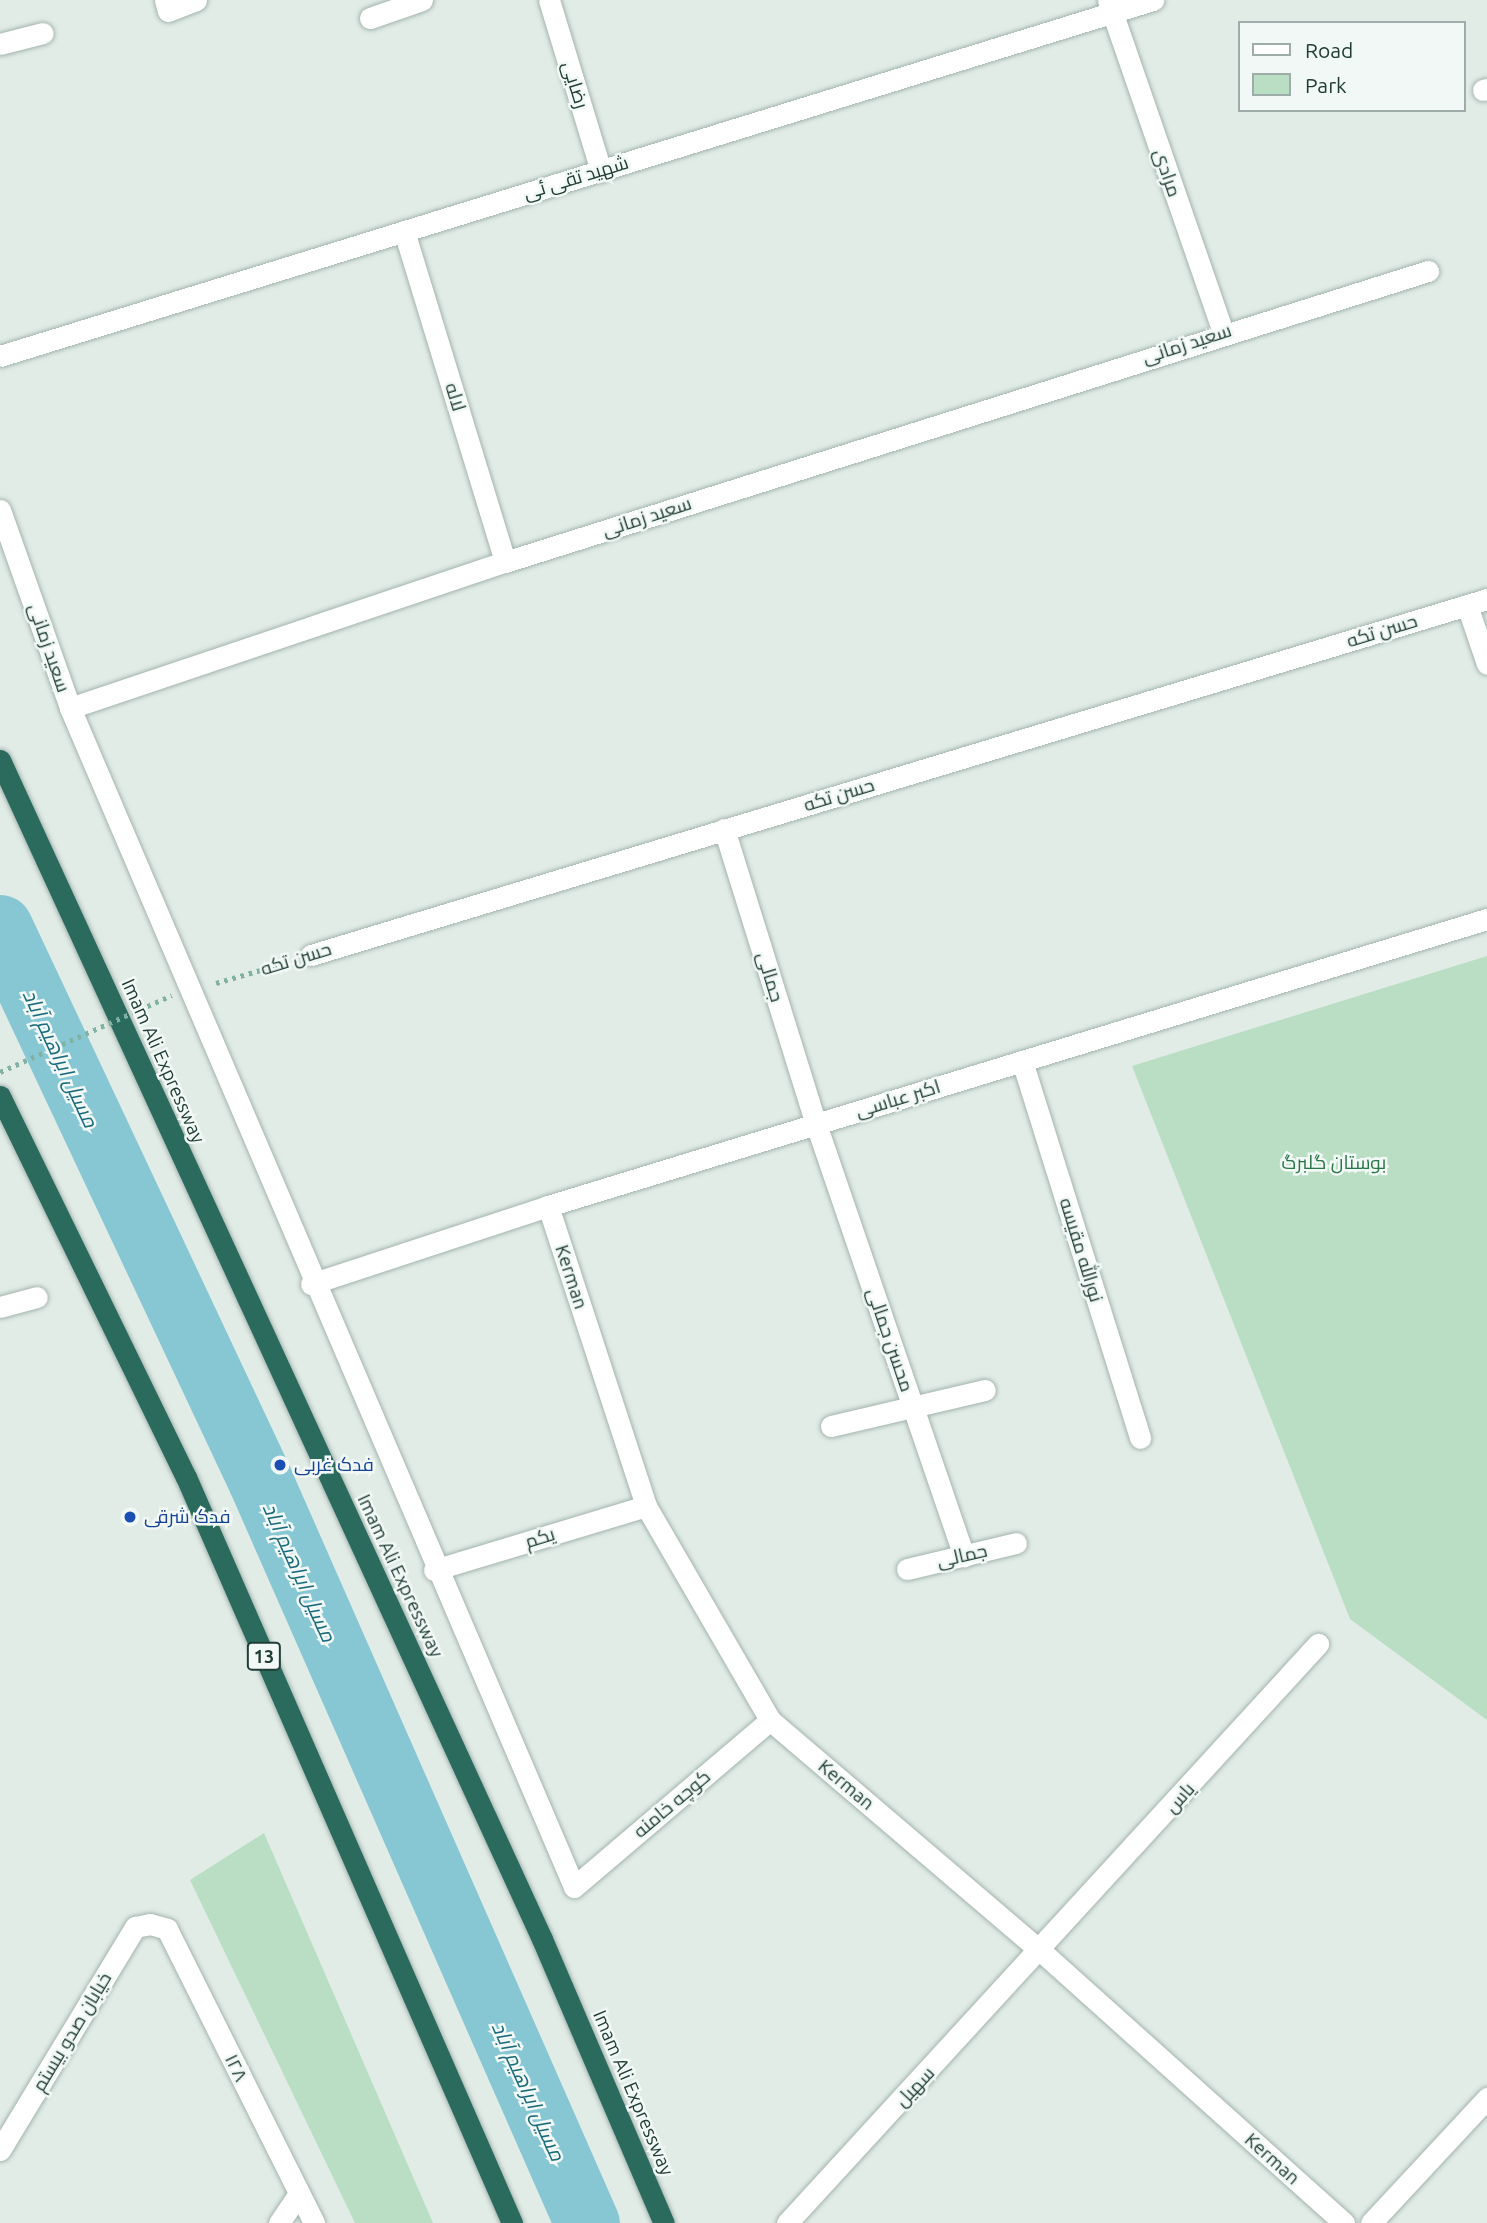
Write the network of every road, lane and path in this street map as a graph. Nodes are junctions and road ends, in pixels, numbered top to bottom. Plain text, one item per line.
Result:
1 (165, 0) edge
2 (196, 0) edge
3 (422, 0) edge
4 (550, 0) edge
5 (1153, 0) edge
6 (1110, 6) edge
7 (370, 18) dead end
8 (43, 33) dead end
9 (0, 44) edge
10 (601, 170) junction
11 (404, 231) junction
12 (1428, 271) dead end
13 (1223, 332) junction
14 (0, 356) edge
15 (0, 510) edge
16 (505, 562) junction
17 (1477, 602) edge
18 (1487, 664) edge
19 (70, 708) junction
20 (0, 760) edge
21 (724, 830) junction
22 (1487, 919) edge
23 (311, 954) joint
24 (181, 993) junction
25 (1022, 1061) junction
26 (0, 1072) edge
27 (0, 1096) edge
28 (816, 1124) junction
29 (548, 1206) junction
30 (311, 1284) junction
31 (37, 1297) dead end
32 (0, 1307) edge
33 (985, 1390) dead end
34 (913, 1409) junction
35 (831, 1426) dead end
36 (1140, 1438) dead end
37 (646, 1507) junction
38 (1016, 1543) dead end
39 (964, 1556) junction
40 (907, 1569) dead end
41 (434, 1570) junction
42 (1318, 1644) dead end
43 (770, 1720) junction
44 (150, 1924) joint
45 (1042, 1952) junction
46 (1487, 2098) edge
47 (0, 2150) edge
48 (298, 2194) junction
49 (279, 2223) edge
50 (314, 2223) edge
51 (512, 2223) edge
52 (664, 2223) edge
53 (787, 2223) edge
54 (1344, 2223) edge
55 (1371, 2223) edge

1 - 2 street
3 - 7 street
4 - 10 street, رضایی
5 - 6 street, شهید تقی ئی
6 - 10 street, شهید تقی ئی
6 - 13 street, مرادی
8 - 9 street
10 - 11 street, شهید تقی ئی
11 - 14 street, شهید تقی ئی
11 - 16 street, لاله
12 - 13 street, سعید زمانی
13 - 16 street, سعید زمانی
15 - 19 street, سعید زمانی
16 - 19 street, سعید زمانی
17 - 18 street
17 - 21 street, حسن تکه
19 - 24 street
20 - 52 highway, Imam Ali Expressway
21 - 23 street, حسن تکه
21 - 28 street, جمالی
22 - 25 street, اکبر عباسی
23 - 24 path, حسن تکه
24 - 26 path, حسن تکه, bridge
24 - 30 street
25 - 28 street, اکبر عباسی
25 - 36 street, نورالله مقیسه
27 - 51 highway, 13
28 - 29 street, اکبر عباسی
28 - 34 street, محسن جمالی
29 - 30 street, اکبر عباسی
29 - 37 street, Kerman
30 - 41 street
31 - 32 street
33 - 34 street
34 - 35 street
34 - 39 street, محسن جمالی
37 - 41 street, یکم
37 - 43 street, Kerman
38 - 39 street, جمالی
39 - 40 street, جمالی
41 - 43 street, کوچه خامنه
42 - 45 street, یاس
43 - 45 street, Kerman
44 - 47 street, خیابان صدو بیستم
44 - 48 street, ۱۲۸
45 - 53 street, سهیل
45 - 54 street, Kerman
46 - 55 street
48 - 49 street
48 - 50 street, ۱۲۸

